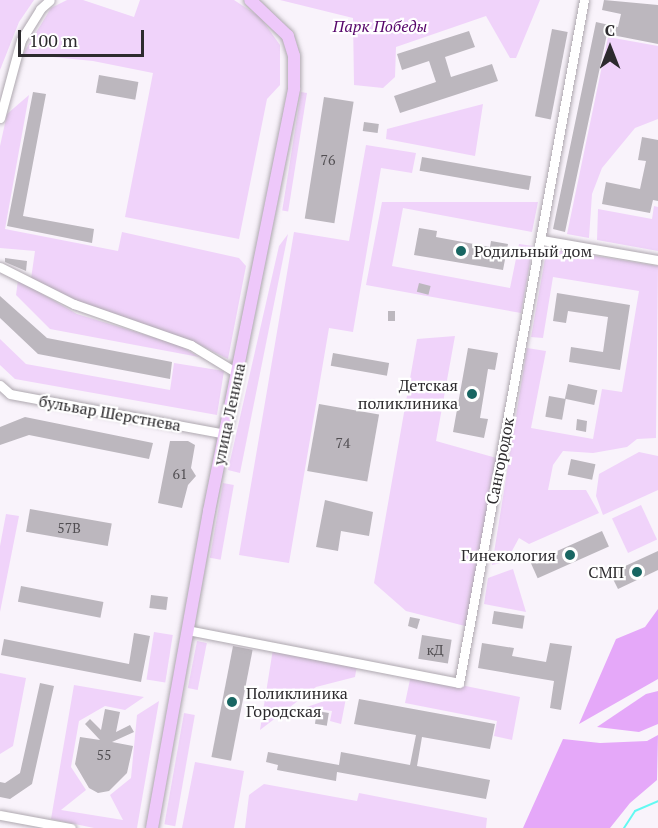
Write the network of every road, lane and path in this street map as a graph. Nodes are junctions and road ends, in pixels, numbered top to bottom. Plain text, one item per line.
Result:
1 (50, 0) edge
2 (250, 0) edge
3 (584, 0) edge
4 (0, 118) edge
5 (542, 240) junction
6 (658, 260) edge
7 (0, 267) edge
8 (237, 373) junction
9 (0, 385) edge
10 (225, 434) junction
11 (188, 630) junction
12 (0, 815) edge
13 (71, 828) edge
14 (152, 828) edge

1 - 4 street
2 - 8 main road, улица Ленина
3 - 5 street, Сангородок
5 - 6 street
5 - 11 street, Сангородок
7 - 8 street
8 - 10 main road, улица Ленина
9 - 10 street, бульвар Шерстнева
10 - 11 main road, улица Ленина
11 - 14 main road, улица Ленина
12 - 13 street

